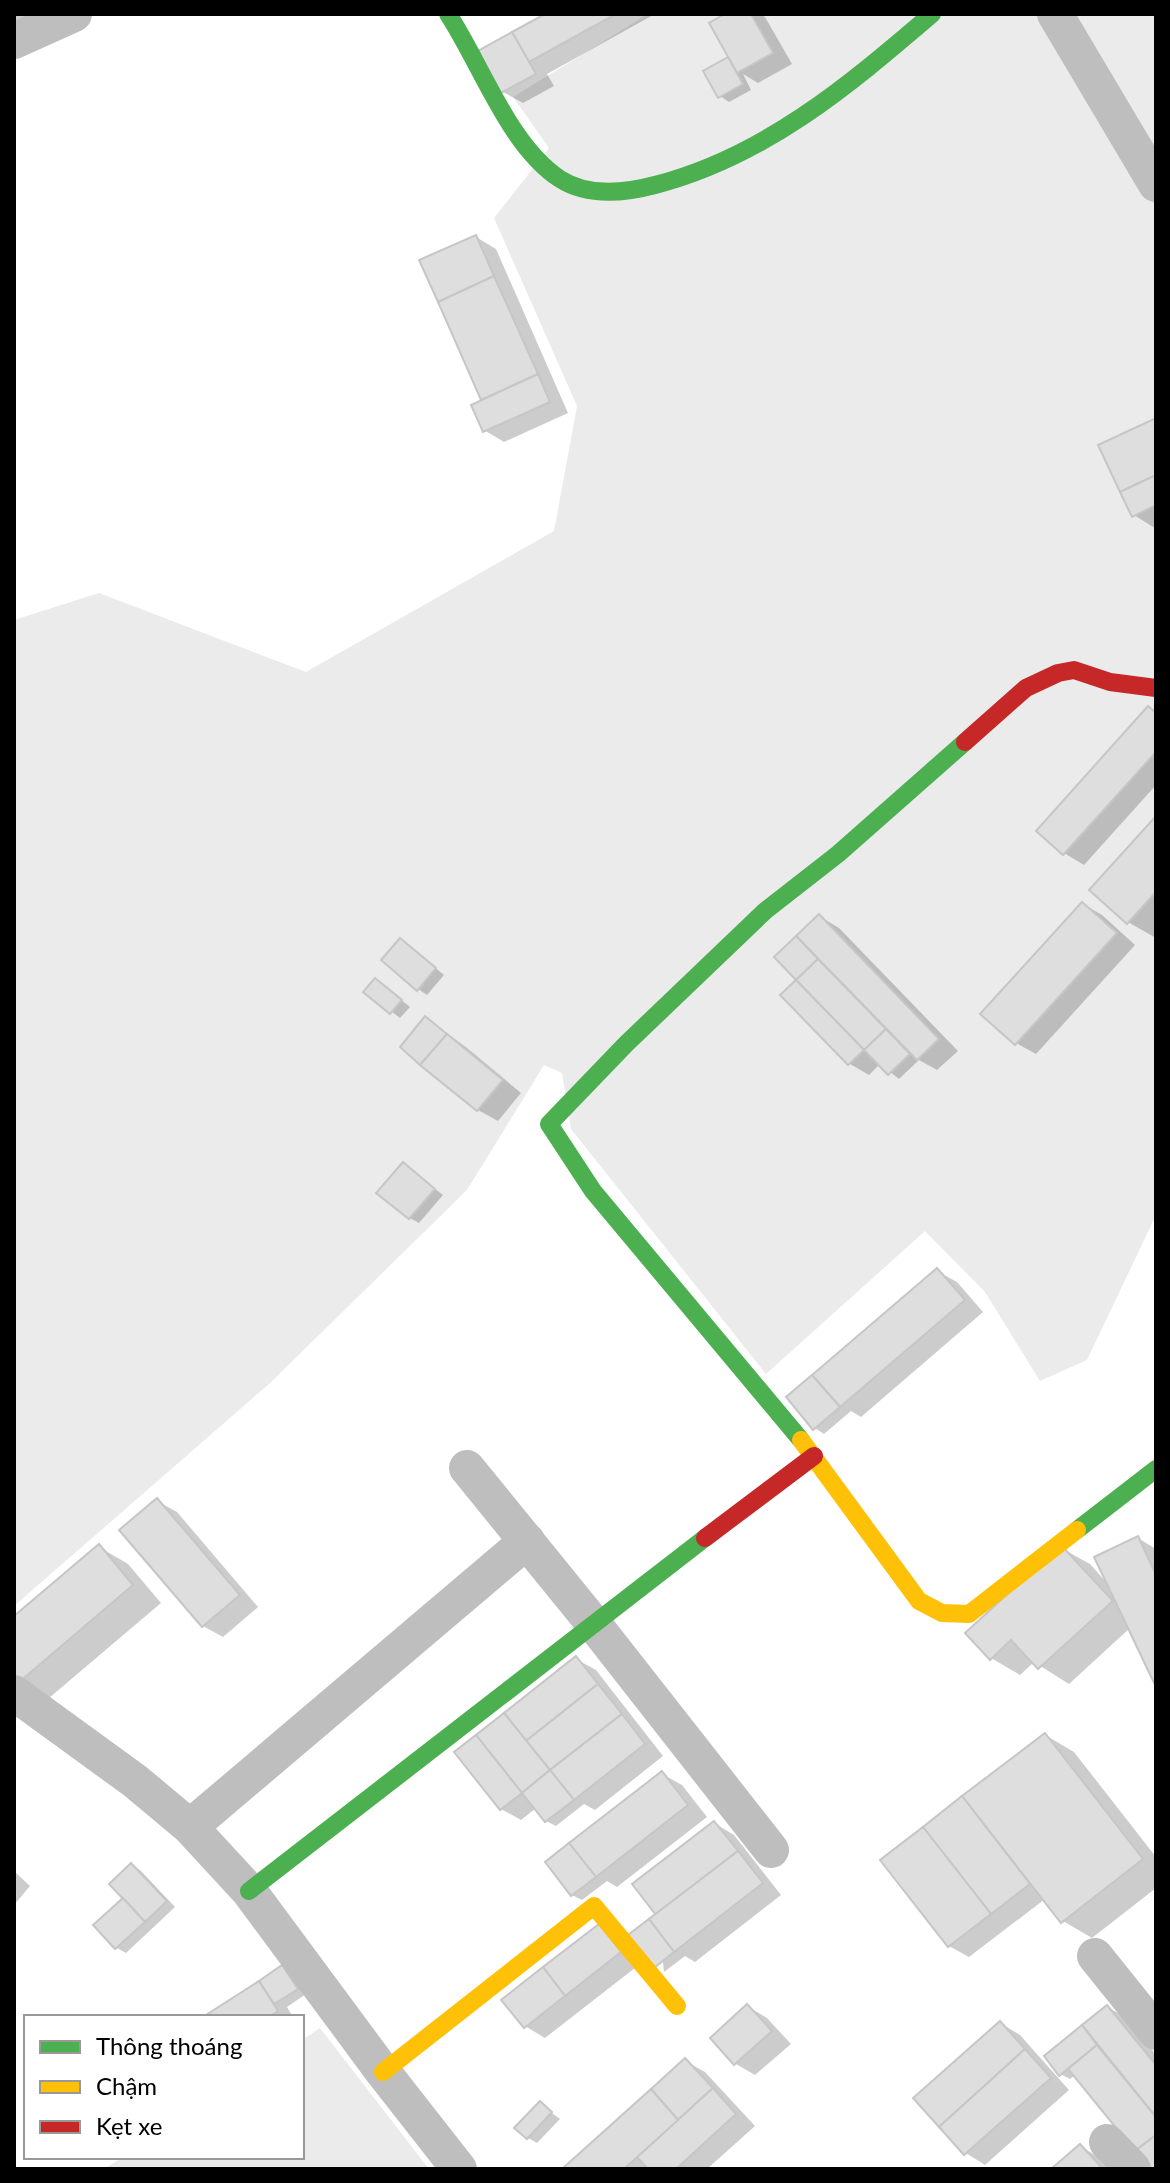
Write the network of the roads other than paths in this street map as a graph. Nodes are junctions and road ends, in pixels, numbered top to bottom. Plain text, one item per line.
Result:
1 (74, 14) edge
2 (448, 14) edge
3 (932, 14) edge
4 (1055, 14) edge
5 (14, 41) edge
6 (1156, 184) edge
7 (1156, 688) edge
8 (814, 1456) junction
9 (467, 1468) dead end
10 (1156, 1469) edge
11 (527, 1541) junction
12 (593, 1623) junction
13 (14, 1693) edge
14 (190, 1827) junction
15 (771, 1850) dead end
16 (249, 1891) junction
17 (1095, 1956) dead end
18 (677, 2006) dead end
19 (1156, 2032) edge
20 (383, 2072) junction
21 (1107, 2142) dead end
22 (459, 2169) edge
23 (1133, 2169) edge

1 - 5 street
2 - 3 street
4 - 6 street
7 - 8 street
8 - 10 street
8 - 12 street
9 - 11 street
11 - 12 street
11 - 14 street
12 - 15 street
12 - 16 street
13 - 14 street
14 - 16 street
16 - 20 street
17 - 19 street
18 - 20 street
20 - 22 street
21 - 23 street

